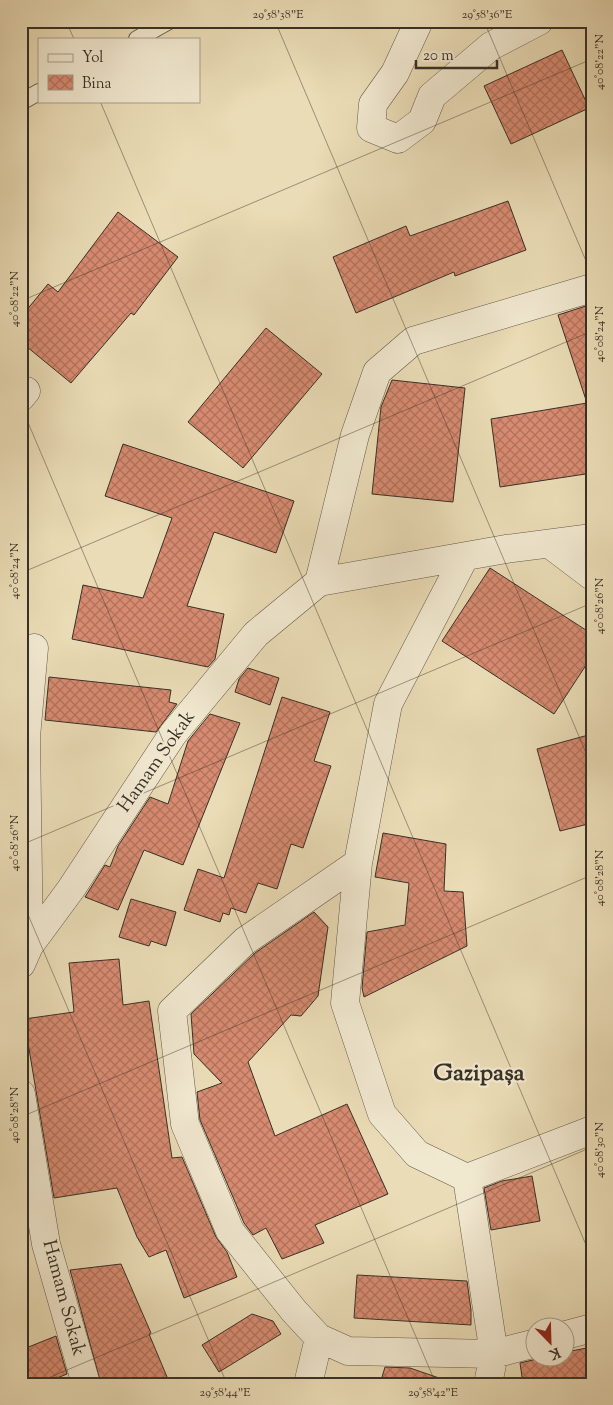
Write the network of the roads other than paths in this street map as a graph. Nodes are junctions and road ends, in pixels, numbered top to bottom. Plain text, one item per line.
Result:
1 (169, 21) edge
2 (418, 21) edge
3 (539, 21) edge
4 (139, 38) edge
5 (38, 93) edge
6 (21, 102) edge
7 (592, 288) edge
8 (592, 538) edge
9 (551, 545) junction
10 (464, 558) junction
11 (592, 576) edge
12 (320, 582) junction
13 (34, 648) dead end
14 (358, 863) junction
15 (25, 955) edge
16 (21, 1094) edge
17 (592, 1130) edge
18 (467, 1178) junction
19 (592, 1328) edge
20 (576, 1332) edge
21 (319, 1338) junction
22 (526, 1346) edge
23 (494, 1354) junction
24 (86, 1384) edge
25 (308, 1384) edge
26 (488, 1384) edge

1 - 4 lane
2 - 3 street
5 - 6 lane
7 - 12 street
8 - 9 street
9 - 10 street
9 - 11 street
10 - 12 street
10 - 14 street
12 - 15 street, Hamam Sokak
13 - 15 street
14 - 18 street
14 - 21 street
16 - 24 street, Hamam Sokak
17 - 18 street
18 - 23 street
19 - 20 street
21 - 23 street
21 - 25 street
22 - 23 street
23 - 26 street

